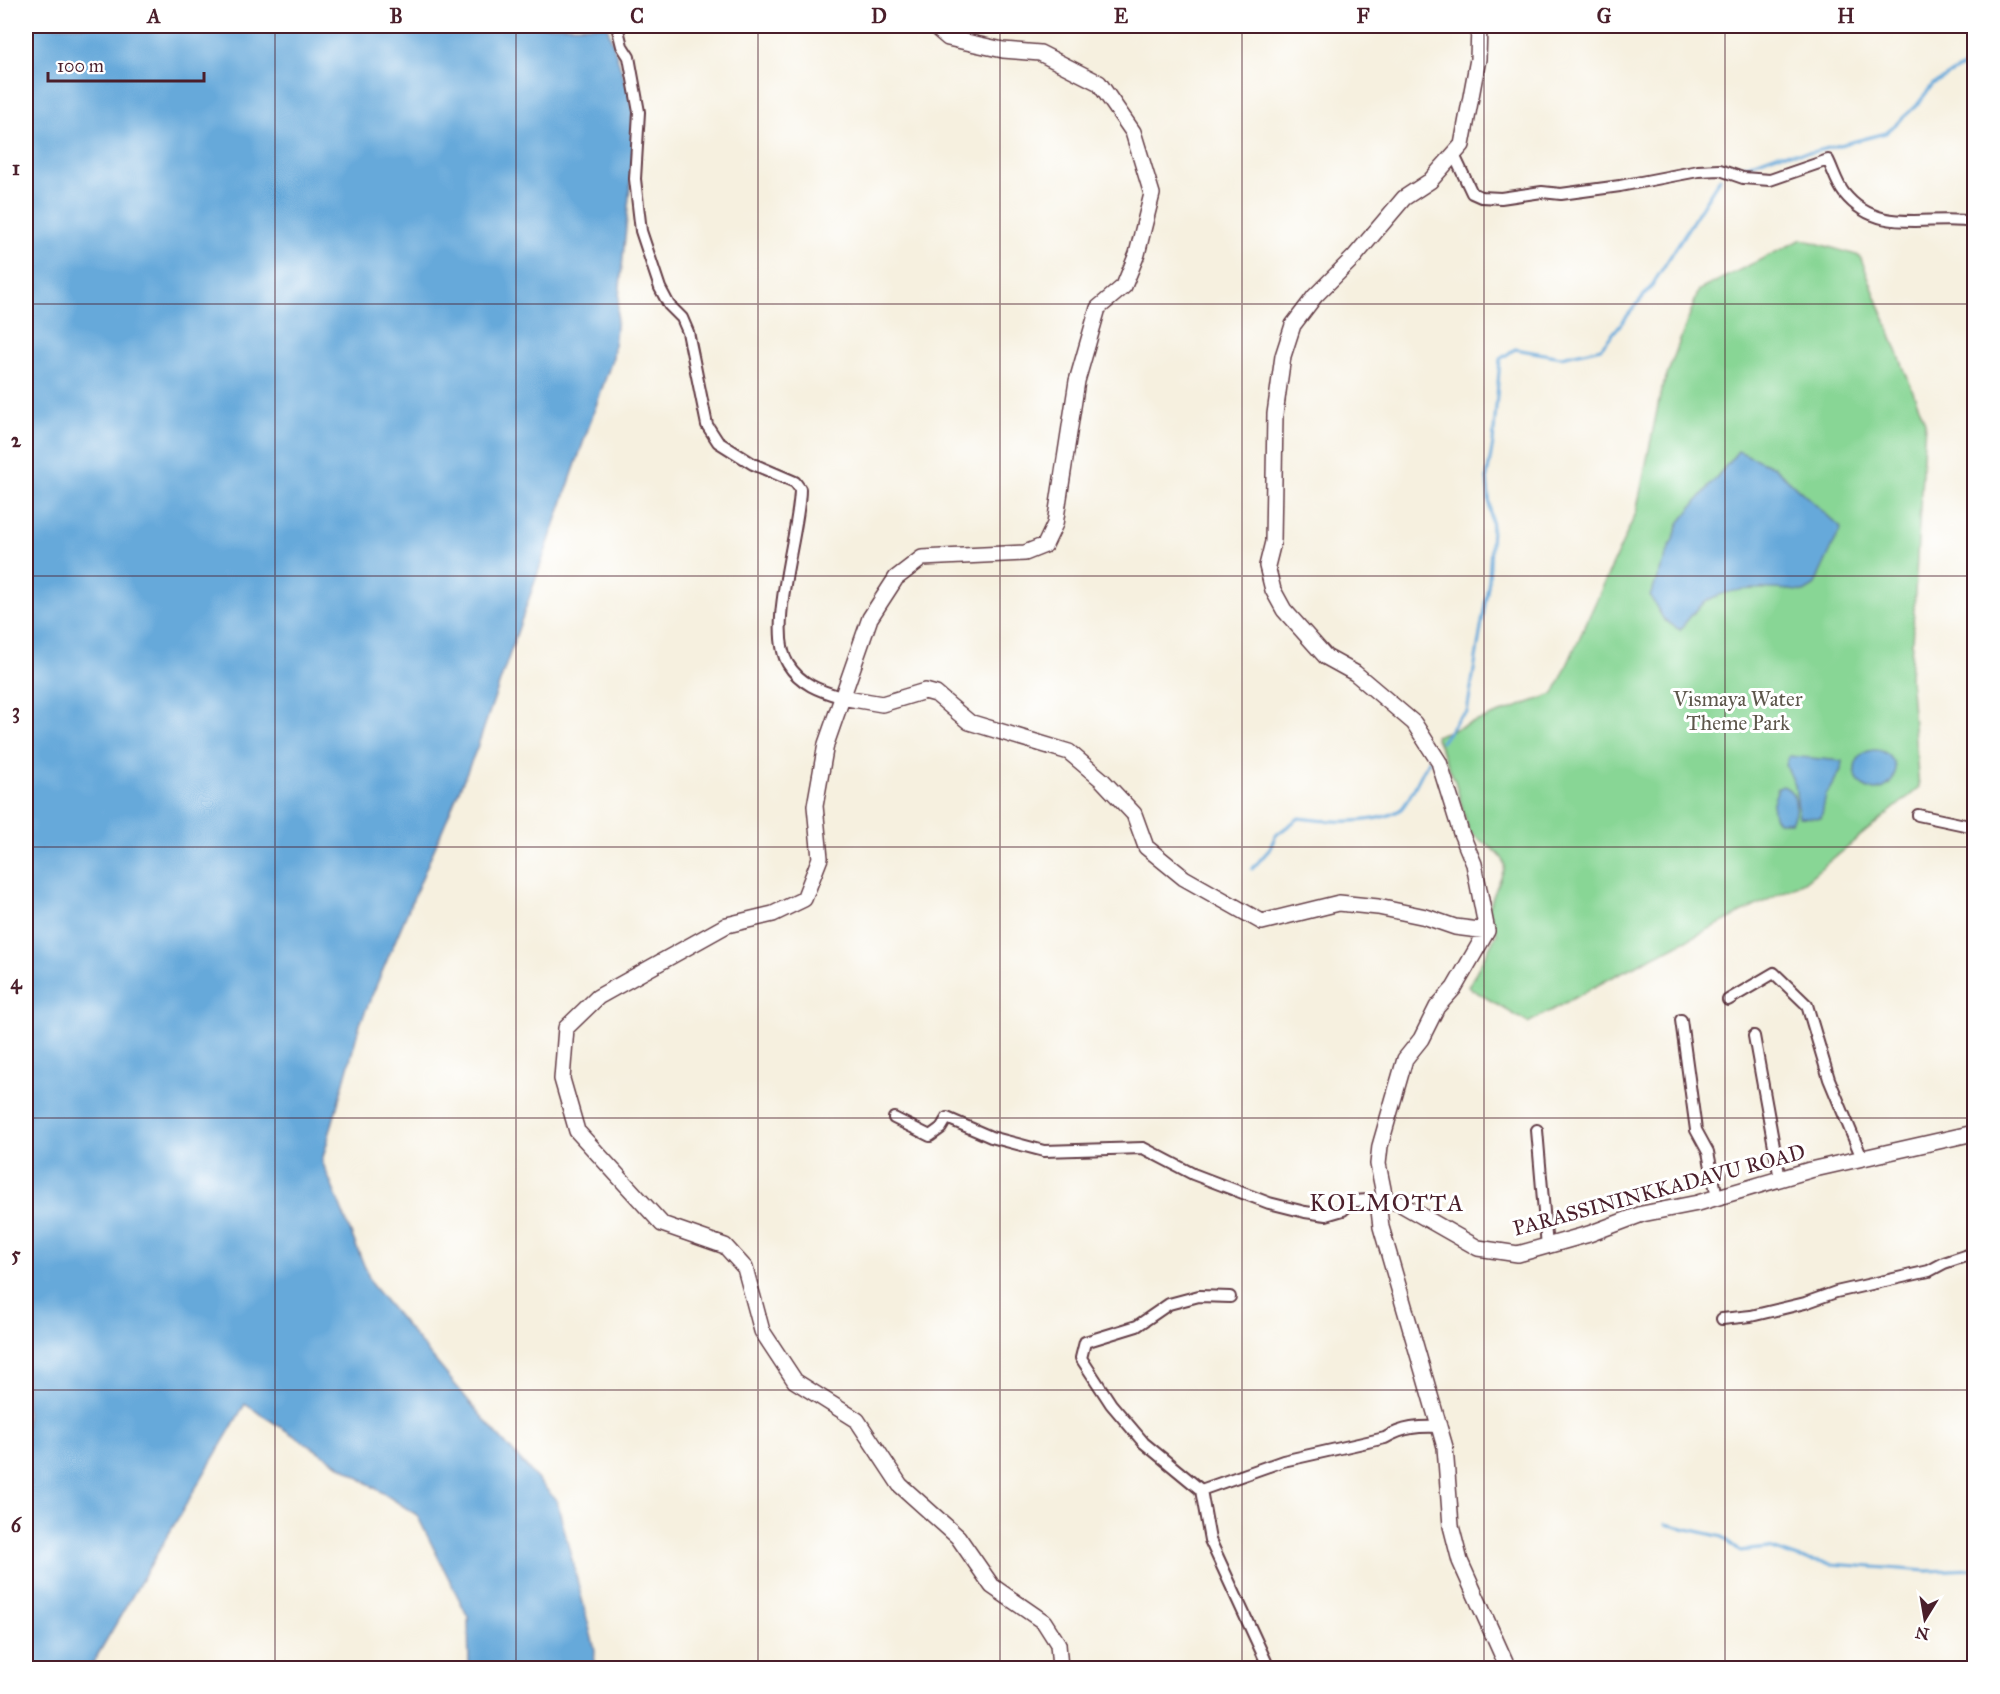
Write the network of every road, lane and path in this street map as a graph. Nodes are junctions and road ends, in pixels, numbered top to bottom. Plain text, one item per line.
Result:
1 (617, 26) edge
2 (934, 26) edge
3 (1479, 26) edge
4 (1454, 155) junction
5 (1974, 222) edge
6 (841, 698) junction
7 (1918, 814) dead end
8 (1974, 827) edge
9 (1487, 931) junction
10 (1728, 1000) dead end
11 (1681, 1020) dead end
12 (1754, 1036) dead end
13 (894, 1118) dead end
14 (1537, 1130) dead end
15 (1974, 1133) edge
16 (1862, 1158) junction
17 (1780, 1179) junction
18 (1717, 1197) junction
19 (1385, 1199) junction
20 (1547, 1247) junction
21 (1974, 1253) edge
22 (1230, 1297) dead end
23 (1722, 1319) dead end
24 (1440, 1428) junction
25 (1202, 1490) junction
26 (1060, 1668) edge
27 (1269, 1668) edge
28 (1508, 1668) edge

1 - 6 street
2 - 6 street
3 - 4 street
4 - 5 street
4 - 9 street
6 - 9 street
6 - 26 street
7 - 8 street
9 - 19 street
10 - 16 street
11 - 18 street
12 - 17 street
13 - 19 street
14 - 20 street
15 - 16 street, PARASSININKKADAVU ROAD
16 - 17 street, PARASSININKKADAVU ROAD
17 - 18 street, PARASSININKKADAVU ROAD
18 - 20 street, PARASSININKKADAVU ROAD
19 - 20 street, PARASSININKKADAVU ROAD
19 - 24 street
21 - 23 street
22 - 25 street
24 - 25 street
24 - 28 street
25 - 27 street

